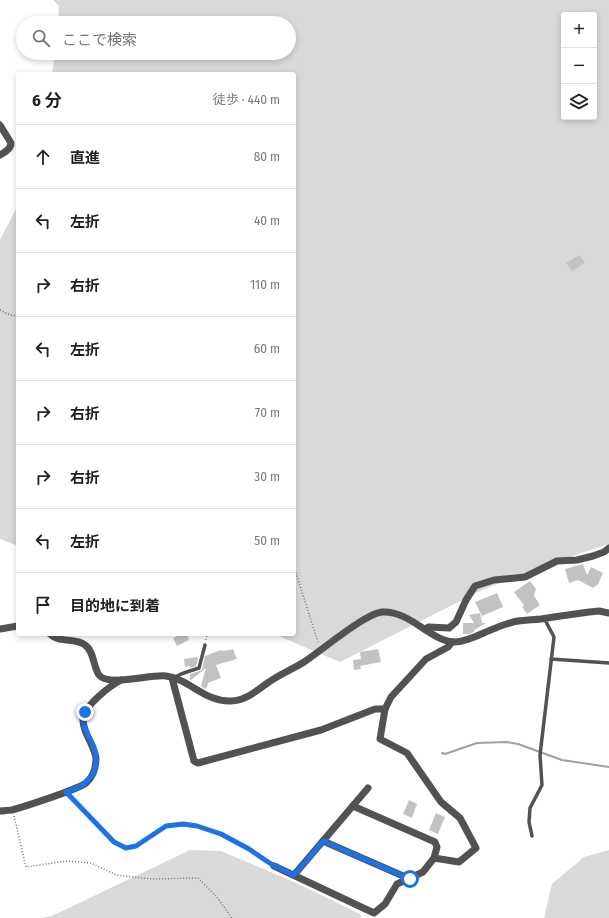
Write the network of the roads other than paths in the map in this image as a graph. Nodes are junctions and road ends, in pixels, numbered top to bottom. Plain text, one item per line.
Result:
1 (0, 125) edge
2 (0, 156) edge
3 (609, 548) edge
4 (609, 613) edge
5 (544, 618) junction
6 (16, 626) edge
7 (0, 629) edge
8 (425, 629) junction
9 (53, 636) edge
10 (452, 642) junction
11 (205, 645) dead end
12 (551, 659) junction
13 (609, 663) edge
14 (173, 678) junction
15 (121, 680) junction
16 (385, 709) junction
17 (368, 788) dead end
18 (353, 806) junction
19 (0, 811) edge
20 (532, 836) dead end
21 (323, 841) junction
22 (434, 858) junction
23 (274, 866) road end
24 (294, 875) junction
25 (410, 879) junction

1 - 2 street
3 - 8 street
4 - 5 street
5 - 10 street
5 - 12 lane
6 - 7 street
8 - 10 street
8 - 14 street
9 - 15 street
10 - 16 street
11 - 14 lane
12 - 13 lane
12 - 20 lane
14 - 15 street
14 - 16 street
15 - 19 street
16 - 22 street
17 - 18 street
18 - 21 street
18 - 22 street
21 - 24 street
21 - 25 street
22 - 25 street
23 - 24 street
24 - 25 street

